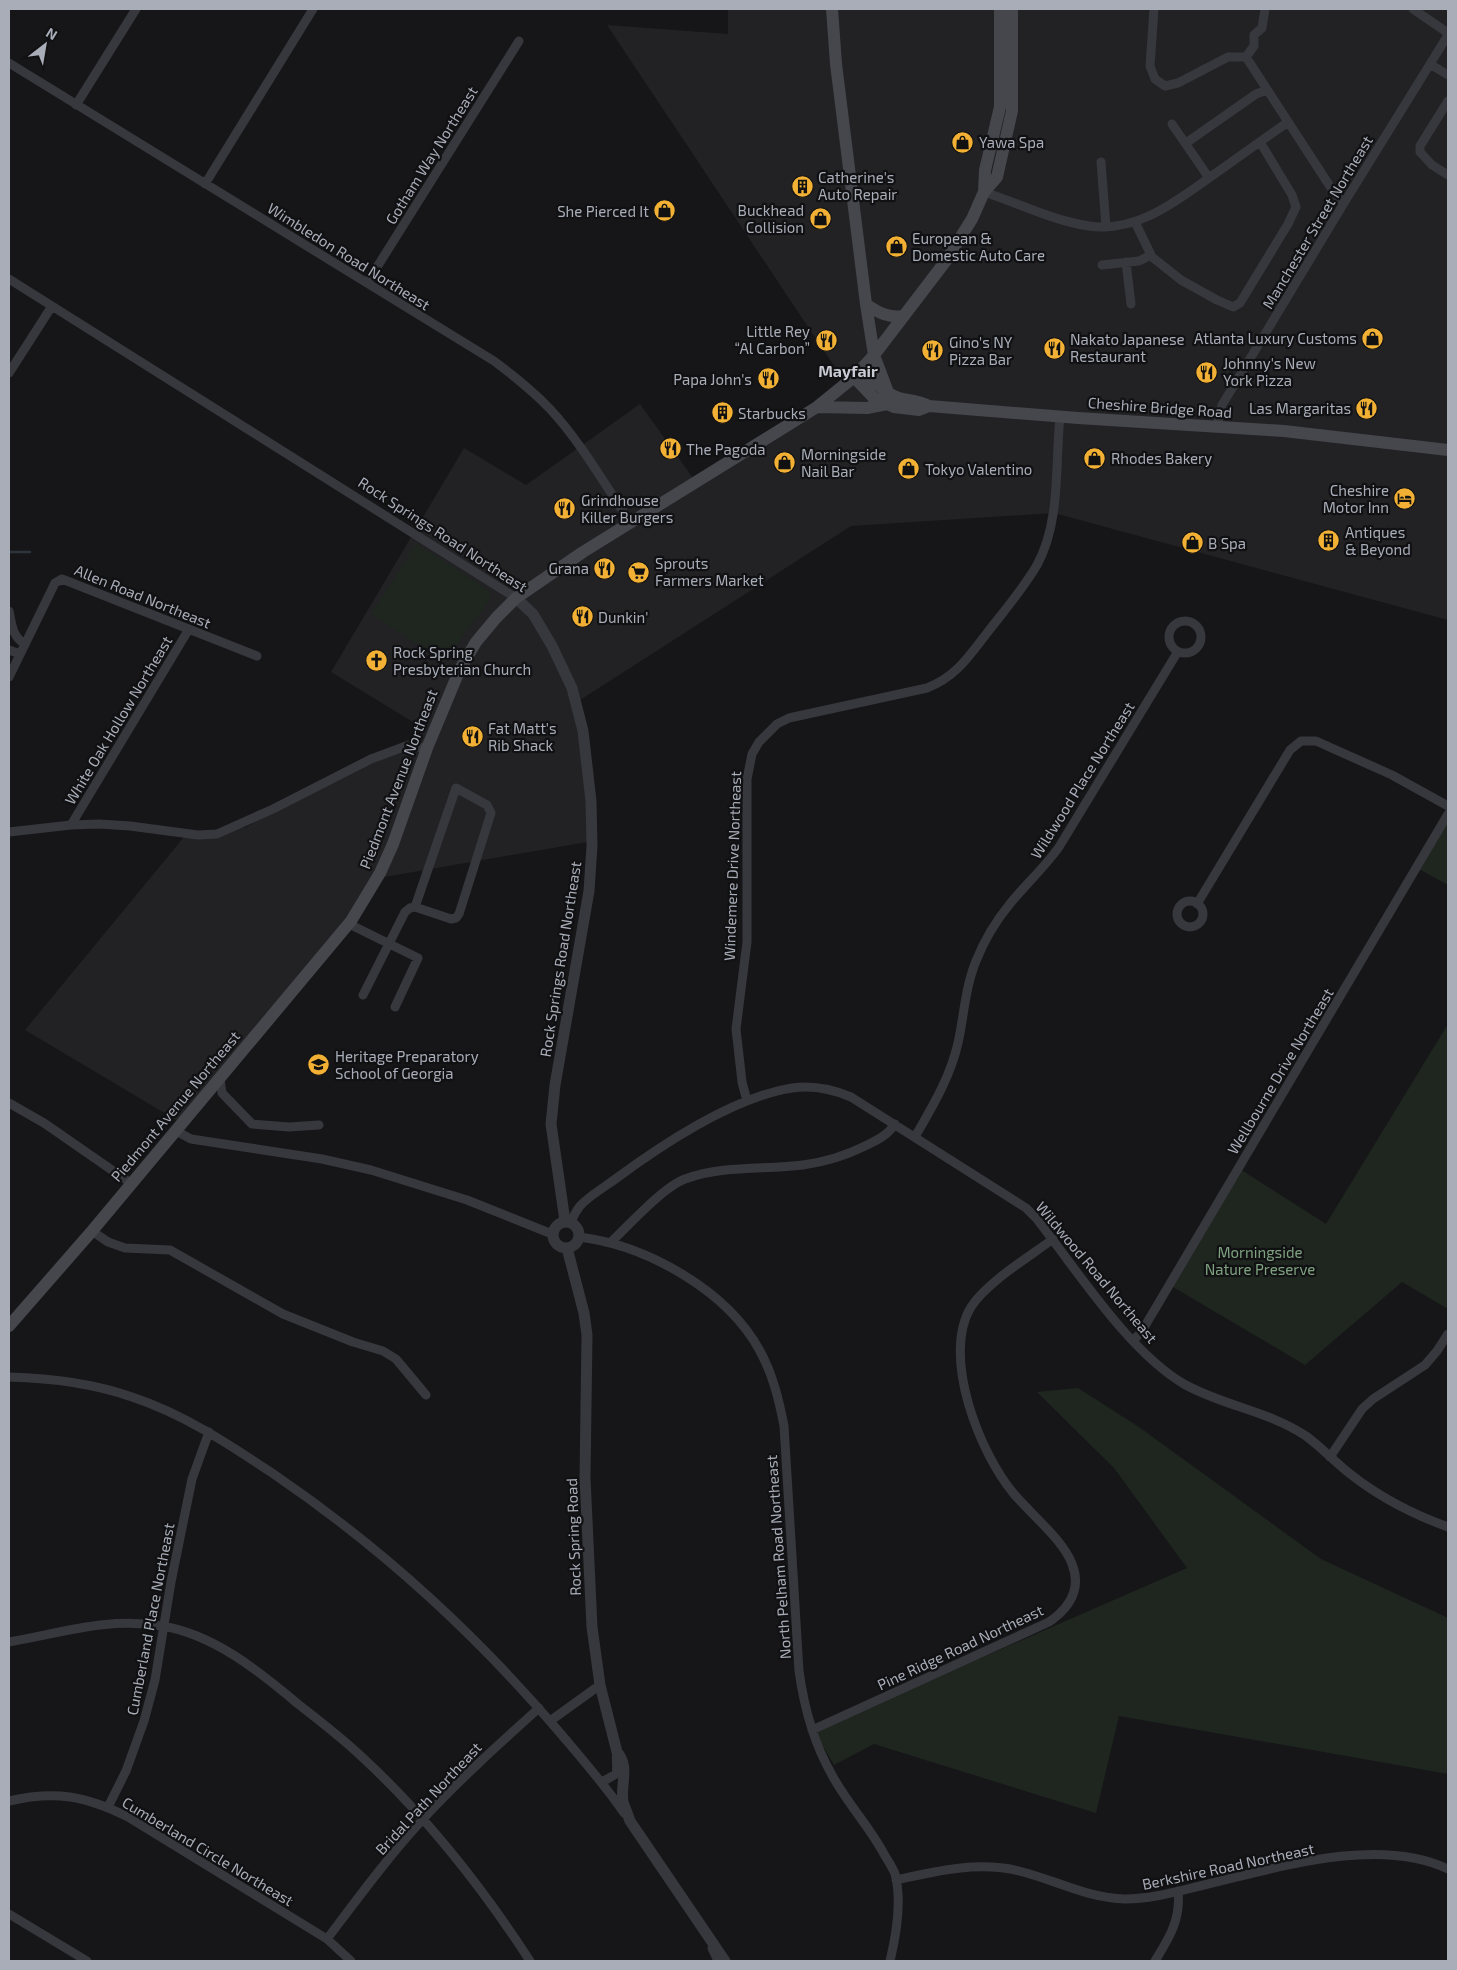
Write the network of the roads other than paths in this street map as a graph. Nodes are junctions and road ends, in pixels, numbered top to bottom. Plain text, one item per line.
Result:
1 (136, 9) edge
2 (313, 9) edge
3 (832, 9) edge
4 (1000, 9) edge
5 (1012, 9) edge
6 (1154, 9) edge
7 (1265, 9) edge
8 (1413, 9) edge
9 (1448, 34) edge
10 (519, 41) dead end
11 (1246, 57) junction
12 (9, 63) edge
13 (1430, 64) junction
14 (1448, 75) edge
15 (1267, 90) junction
16 (1448, 101) edge
17 (76, 105) junction
18 (1288, 122) junction
19 (1172, 124) dead end
20 (1260, 142) junction
21 (1186, 143) junction
22 (1101, 162) dead end
23 (1448, 175) edge
24 (1209, 178) junction
25 (205, 184) junction
26 (984, 192) junction
27 (1344, 203) junction
28 (1135, 222) junction
29 (1106, 227) junction
30 (1152, 255) junction
31 (1126, 262) junction
32 (1102, 265) dead end
33 (9, 279) edge
34 (367, 284) junction
35 (866, 304) junction
36 (1131, 304) dead end
37 (52, 306) junction
38 (904, 316) junction
39 (874, 355) junction
40 (9, 373) edge
41 (858, 373) junction
42 (887, 398) junction
43 (817, 407) junction
44 (1060, 416) junction
45 (1217, 426) junction
46 (1448, 450) edge
47 (630, 522) junction
48 (516, 598) junction
49 (9, 611) edge
50 (189, 629) junction
51 (25, 644) junction
52 (9, 650) edge
53 (1177, 653) dead end
54 (20, 654) junction
55 (257, 656) dead end
56 (9, 677) edge
57 (427, 748) junction
58 (1448, 806) edge
59 (1448, 814) edge
60 (72, 825) junction
61 (9, 832) edge
62 (1197, 904) dead end
63 (415, 907) junction
64 (349, 924) junction
65 (389, 944) junction
66 (363, 995) dead end
67 (395, 1008) dead end
68 (220, 1079) junction
69 (747, 1101) junction
70 (9, 1103) edge
71 (895, 1124) junction
72 (319, 1125) dead end
73 (176, 1131) junction
74 (915, 1137) junction
75 (132, 1184) junction
76 (568, 1222) junction
77 (92, 1231) junction
78 (552, 1234) junction
79 (579, 1237) junction
80 (1053, 1239) junction
81 (610, 1243) junction
82 (567, 1248) junction
83 (9, 1326) edge
84 (1448, 1334) edge
85 (1133, 1341) junction
86 (9, 1377) edge
87 (426, 1394) dead end
88 (208, 1432) junction
89 (1330, 1457) junction
90 (1448, 1527) edge
91 (164, 1626) junction
92 (9, 1642) edge
93 (600, 1685) junction
94 (539, 1708) junction
95 (550, 1721) junction
96 (812, 1730) junction
97 (617, 1752) junction
98 (602, 1782) junction
99 (9, 1801) edge
100 (108, 1807) junction
101 (422, 1819) junction
102 (630, 1821) junction
103 (1448, 1869) edge
104 (896, 1880) junction
105 (1178, 1891) junction
106 (9, 1914) edge
107 (708, 1938) junction
108 (327, 1939) junction
109 (87, 1961) edge
110 (351, 1961) edge
111 (530, 1961) edge
112 (718, 1961) edge
113 (725, 1961) edge
114 (890, 1961) edge
115 (1155, 1961) edge

1 - 17 street
2 - 25 street
3 - 35 main road
4 - 26 main road
5 - 26 main road
6 - 11 street
7 - 11 street
8 - 9 street
9 - 13 street, Manchester Street Northeast
10 - 34 street, Gotham Way Northeast
11 - 15 street
12 - 17 street, Wimbledon Road Northeast
13 - 14 street
13 - 27 street, Manchester Street Northeast
15 - 18 street
15 - 21 street
16 - 23 street
17 - 25 street, Wimbledon Road Northeast
18 - 20 street
18 - 27 street
19 - 21 street
20 - 24 street
20 - 30 street
21 - 24 street
22 - 29 street
24 - 28 street
25 - 34 street, Wimbledon Road Northeast
26 - 29 street
26 - 38 main road, Piedmont Avenue Northeast
27 - 45 street, Manchester Street Northeast
28 - 29 street
28 - 30 street
30 - 31 street
31 - 32 street
31 - 36 street
33 - 37 street, Rock Springs Road Northeast
34 - 47 street, Wimbledon Road Northeast
35 - 38 main road
35 - 39 main road
37 - 40 street
37 - 48 street, Rock Springs Road Northeast
38 - 39 main road, Piedmont Avenue Northeast
39 - 41 main road, Piedmont Avenue Northeast
39 - 42 main road
41 - 42 main road
41 - 43 main road, Piedmont Avenue Northeast
42 - 43 main road
42 - 44 main road, Cheshire Bridge Road
43 - 47 main road, Piedmont Avenue Northeast
44 - 45 main road, Cheshire Bridge Road
44 - 69 street, Windemere Drive Northeast
45 - 46 main road, Cheshire Bridge Road
47 - 48 main road, Piedmont Avenue Northeast
48 - 57 main road, Piedmont Avenue Northeast
48 - 76 street, Rock Springs Road Northeast
49 - 51 street
50 - 51 street, Allen Road Northeast
50 - 55 street, Allen Road Northeast
50 - 60 street, White Oak Hollow Northeast
51 - 54 street
52 - 54 street
53 - 74 street, Wildwood Place Northeast
54 - 56 street
57 - 60 street
57 - 64 main road, Piedmont Avenue Northeast
58 - 62 street
59 - 85 street, Wellbourne Drive Northeast
60 - 61 street
63 - 63 street
63 - 65 street
64 - 65 street
64 - 68 main road, Piedmont Avenue Northeast
65 - 66 street
65 - 67 street
68 - 72 street
68 - 73 main road, Piedmont Avenue Northeast
69 - 71 street, Wildwood Road Northeast
69 - 76 street, Wildwood Road Northeast
70 - 75 street
71 - 74 street, Wildwood Road Northeast
71 - 81 street
73 - 75 main road, Piedmont Avenue Northeast
73 - 78 street
74 - 80 street, Wildwood Road Northeast
75 - 77 main road, Piedmont Avenue Northeast
76 - 78 street
76 - 79 street
77 - 83 main road, Piedmont Avenue Northeast
77 - 87 street
78 - 82 street
79 - 81 street, North Pelham Road Northeast
79 - 82 street
80 - 85 street, Wildwood Road Northeast
80 - 96 street, Pine Ridge Road Northeast
81 - 96 street, North Pelham Road Northeast
82 - 93 street, Rock Spring Road
84 - 89 street
85 - 89 street, Wildwood Road Northeast
86 - 88 street
88 - 91 street, Cumberland Place Northeast
88 - 94 street
89 - 90 street, Wildwood Road Northeast
91 - 92 street
91 - 100 street, Cumberland Place Northeast
91 - 101 street
93 - 95 street
93 - 97 street, Rock Spring Road
94 - 95 street
94 - 101 street, Bridal Path Northeast
95 - 98 street
96 - 104 street, North Pelham Road Northeast
97 - 98 street
97 - 102 street, Rock Spring Road
98 - 102 street
99 - 100 street, Cumberland Circle Northeast
100 - 108 street, Cumberland Circle Northeast
101 - 108 street, Bridal Path Northeast
101 - 111 street
102 - 107 street, Rock Spring Road
103 - 105 street, Berkshire Road Northeast
104 - 105 street, Berkshire Road Northeast
104 - 114 street, North Pelham Road Northeast
105 - 115 street
106 - 109 street
107 - 112 street
107 - 113 street, Rock Spring Road
108 - 110 street, Cumberland Circle Northeast

